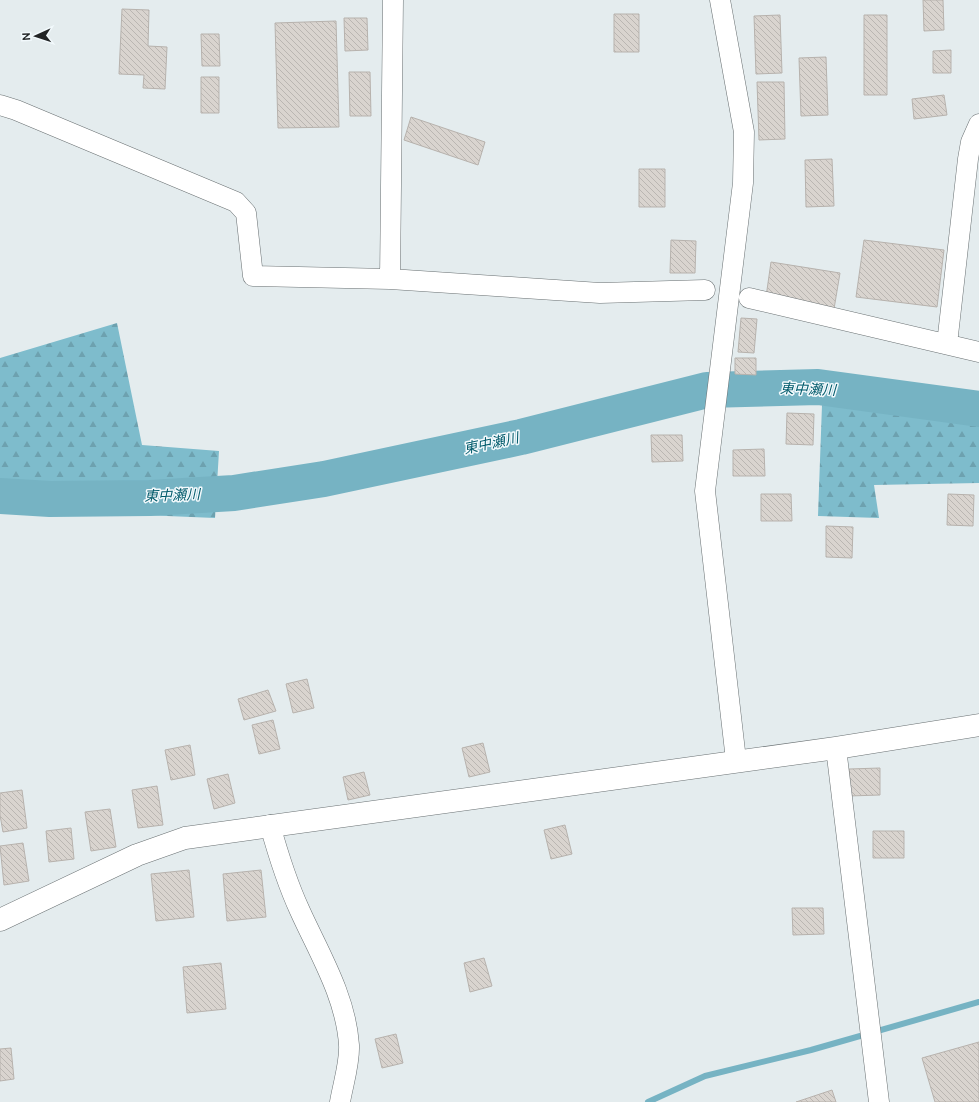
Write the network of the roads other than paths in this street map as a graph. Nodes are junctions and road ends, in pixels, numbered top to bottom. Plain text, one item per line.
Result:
1 (393, 0) edge
2 (720, 0) edge
3 (0, 105) edge
4 (979, 124) edge
5 (972, 204) edge
6 (390, 279) junction
7 (705, 290) dead end
8 (749, 298) dead end
9 (947, 344) junction
10 (979, 352) edge
11 (979, 725) edge
12 (836, 748) junction
13 (736, 760) junction
14 (270, 825) junction
15 (0, 920) edge
16 (340, 1102) edge
17 (879, 1102) edge

1 - 6 street
2 - 13 street
3 - 6 street
4 - 5 street
5 - 9 street
6 - 7 street
8 - 9 street
9 - 10 street
11 - 12 street
12 - 13 street
12 - 17 street
13 - 14 street
14 - 15 street
14 - 16 street

